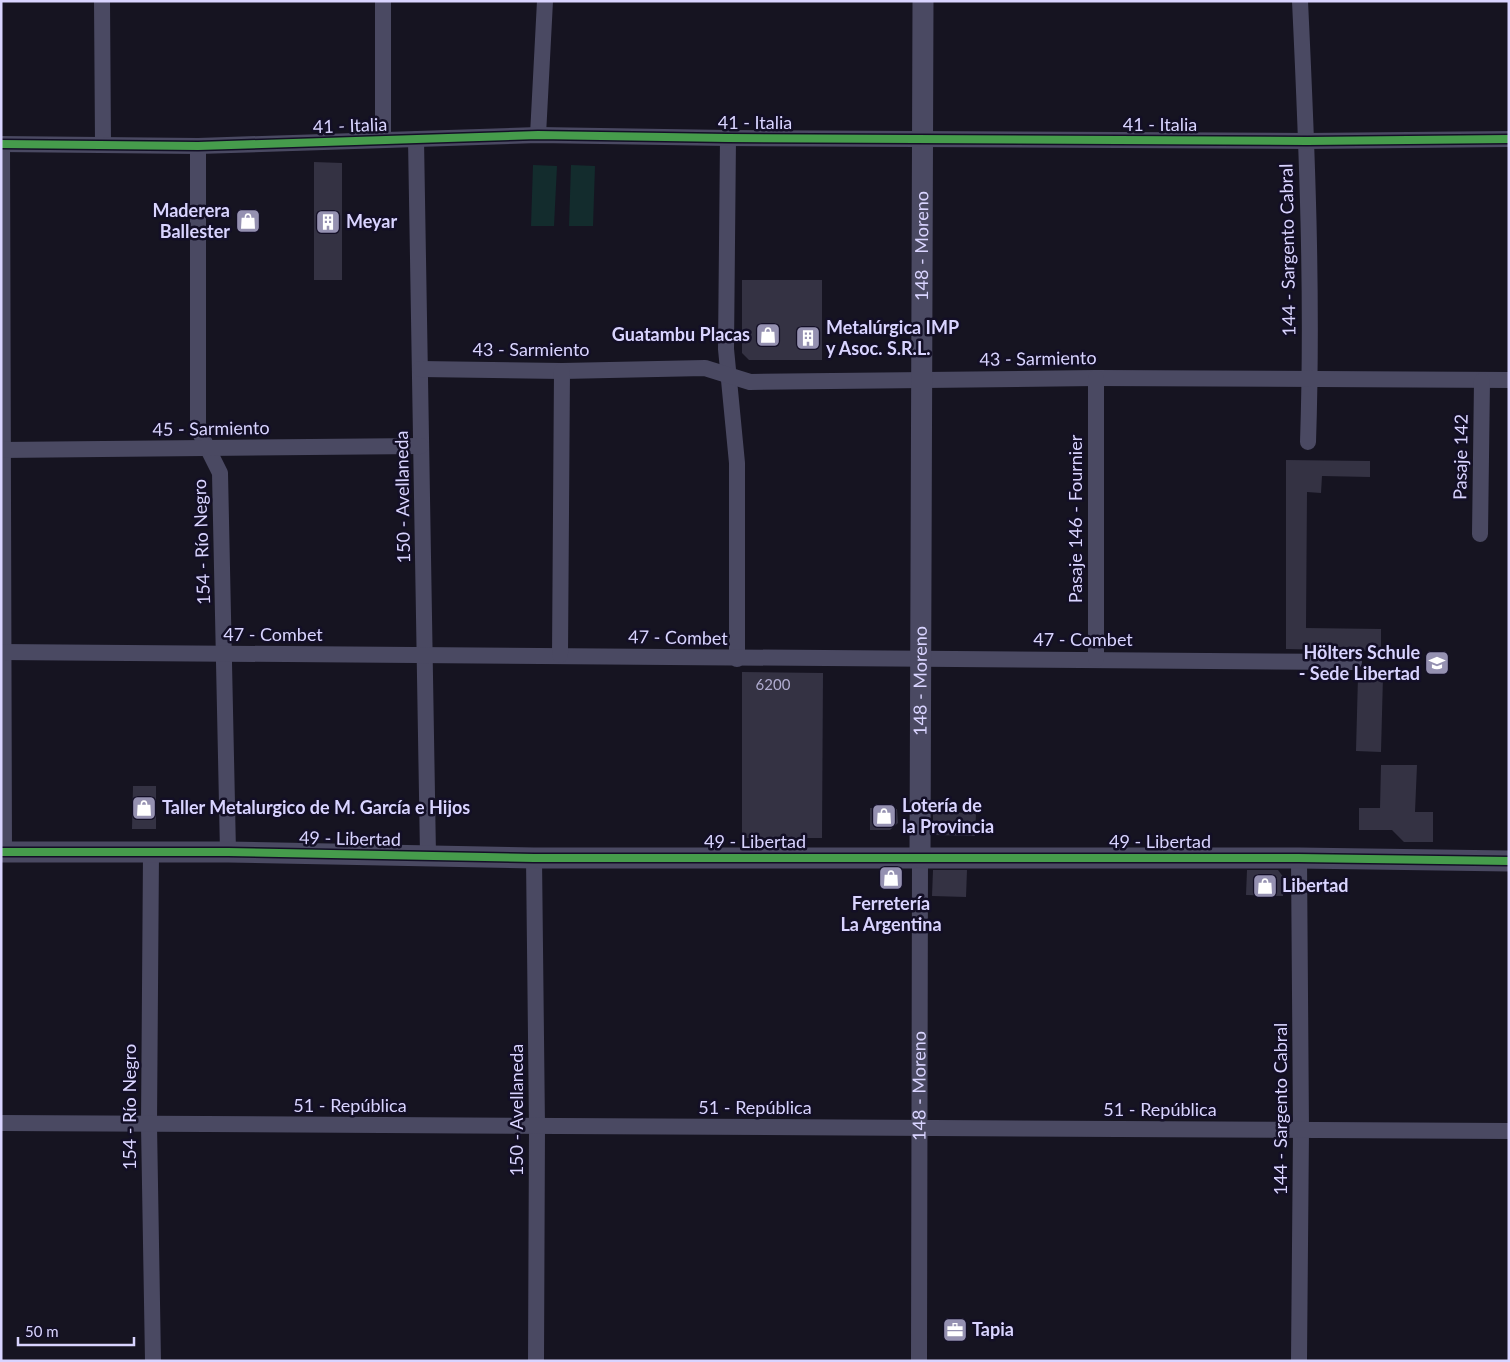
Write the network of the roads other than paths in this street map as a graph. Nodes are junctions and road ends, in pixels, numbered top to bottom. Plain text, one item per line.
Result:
1 (102, 1) edge
2 (383, 1) edge
3 (545, 1) edge
4 (923, 1) edge
5 (1300, 1) edge
6 (538, 135) junction
7 (728, 138) junction
8 (922, 138) junction
9 (416, 139) junction
10 (1509, 139) edge
11 (383, 140) junction
12 (1307, 140) junction
13 (2, 144) edge
14 (103, 144) junction
15 (198, 146) junction
16 (420, 369) junction
17 (562, 371) junction
18 (728, 375) junction
19 (1096, 378) junction
20 (1310, 379) junction
21 (920, 380) junction
22 (1482, 380) junction
23 (1509, 380) edge
24 (1308, 442) dead end
25 (422, 446) junction
26 (2, 450) edge
27 (208, 450) junction
28 (1480, 534) dead end
29 (2, 652) edge
30 (225, 655) junction
31 (560, 655) junction
32 (426, 656) junction
33 (737, 659) junction
34 (1096, 659) junction
35 (921, 660) junction
36 (1354, 662) dead end
37 (3, 852) edge
38 (228, 852) junction
39 (151, 853) junction
40 (428, 855) junction
41 (920, 857) junction
42 (534, 858) junction
43 (1299, 858) junction
44 (1509, 861) edge
45 (1, 1123) edge
46 (149, 1125) junction
47 (537, 1127) junction
48 (920, 1129) junction
49 (1301, 1130) junction
50 (1509, 1131) edge
51 (153, 1361) edge
52 (536, 1361) edge
53 (919, 1361) edge
54 (1299, 1361) edge

1 - 14 street
2 - 11 street
3 - 6 street
4 - 8 street, 148 - Moreno
5 - 12 street, 144 - Sargento Cabral
6 - 7 street, 41 - Italia
6 - 9 street, 41 - Italia
7 - 8 street, 41 - Italia
7 - 18 street
8 - 12 street, 41 - Italia
8 - 21 street, 148 - Moreno
9 - 11 street, 41 - Italia
9 - 16 street, 150 - Avellaneda
10 - 12 street, 41 - Italia
11 - 15 street, 41 - Italia
12 - 20 street, 144 - Sargento Cabral
13 - 14 street, 41 - Italia
13 - 26 street
14 - 15 street, 41 - Italia
15 - 27 street, 154 - Río Negro
16 - 17 street, 43 - Sarmiento
16 - 25 street, 150 - Avellaneda
17 - 18 street, 43 - Sarmiento
17 - 31 street
18 - 21 street, 43 - Sarmiento
18 - 33 street
19 - 20 street, 43 - Sarmiento
19 - 21 street, 43 - Sarmiento
19 - 34 street, Pasaje 146 - Fournier
20 - 22 street, 43 - Sarmiento
20 - 24 street, 144 - Sargento Cabral
21 - 35 street, 148 - Moreno
22 - 23 street, 43 - Sarmiento
22 - 28 street, Pasaje 142
25 - 27 street, 45 - Sarmiento
25 - 32 street, 150 - Avellaneda
26 - 27 street, 45 - Sarmiento
26 - 29 street
27 - 30 street, 154 - Río Negro
29 - 30 street, 47 - Combet
29 - 37 street
30 - 32 street, 47 - Combet
30 - 38 street, 154 - Río Negro
31 - 32 street, 47 - Combet
31 - 33 street, 47 - Combet
32 - 40 street, 150 - Avellaneda
33 - 35 street, 47 - Combet
34 - 35 street, 47 - Combet
34 - 36 street, 47 - Combet
35 - 41 street, 148 - Moreno
37 - 39 street, 49 - Libertad
38 - 39 street, 49 - Libertad
38 - 40 street, 49 - Libertad
39 - 46 street, 154 - Río Negro
40 - 42 street, 49 - Libertad
41 - 42 street, 49 - Libertad
41 - 43 street, 49 - Libertad
41 - 48 street, 148 - Moreno
42 - 47 street, 150 - Avellaneda
43 - 44 street, 49 - Libertad
43 - 49 street, 144 - Sargento Cabral
45 - 46 street, 51 - República
46 - 47 street, 51 - República
46 - 51 street, 154 - Río Negro
47 - 48 street, 51 - República
47 - 52 street, 150 - Avellaneda
48 - 49 street, 51 - República
48 - 53 street, 148 - Moreno
49 - 50 street, 51 - República
49 - 54 street, 144 - Sargento Cabral

